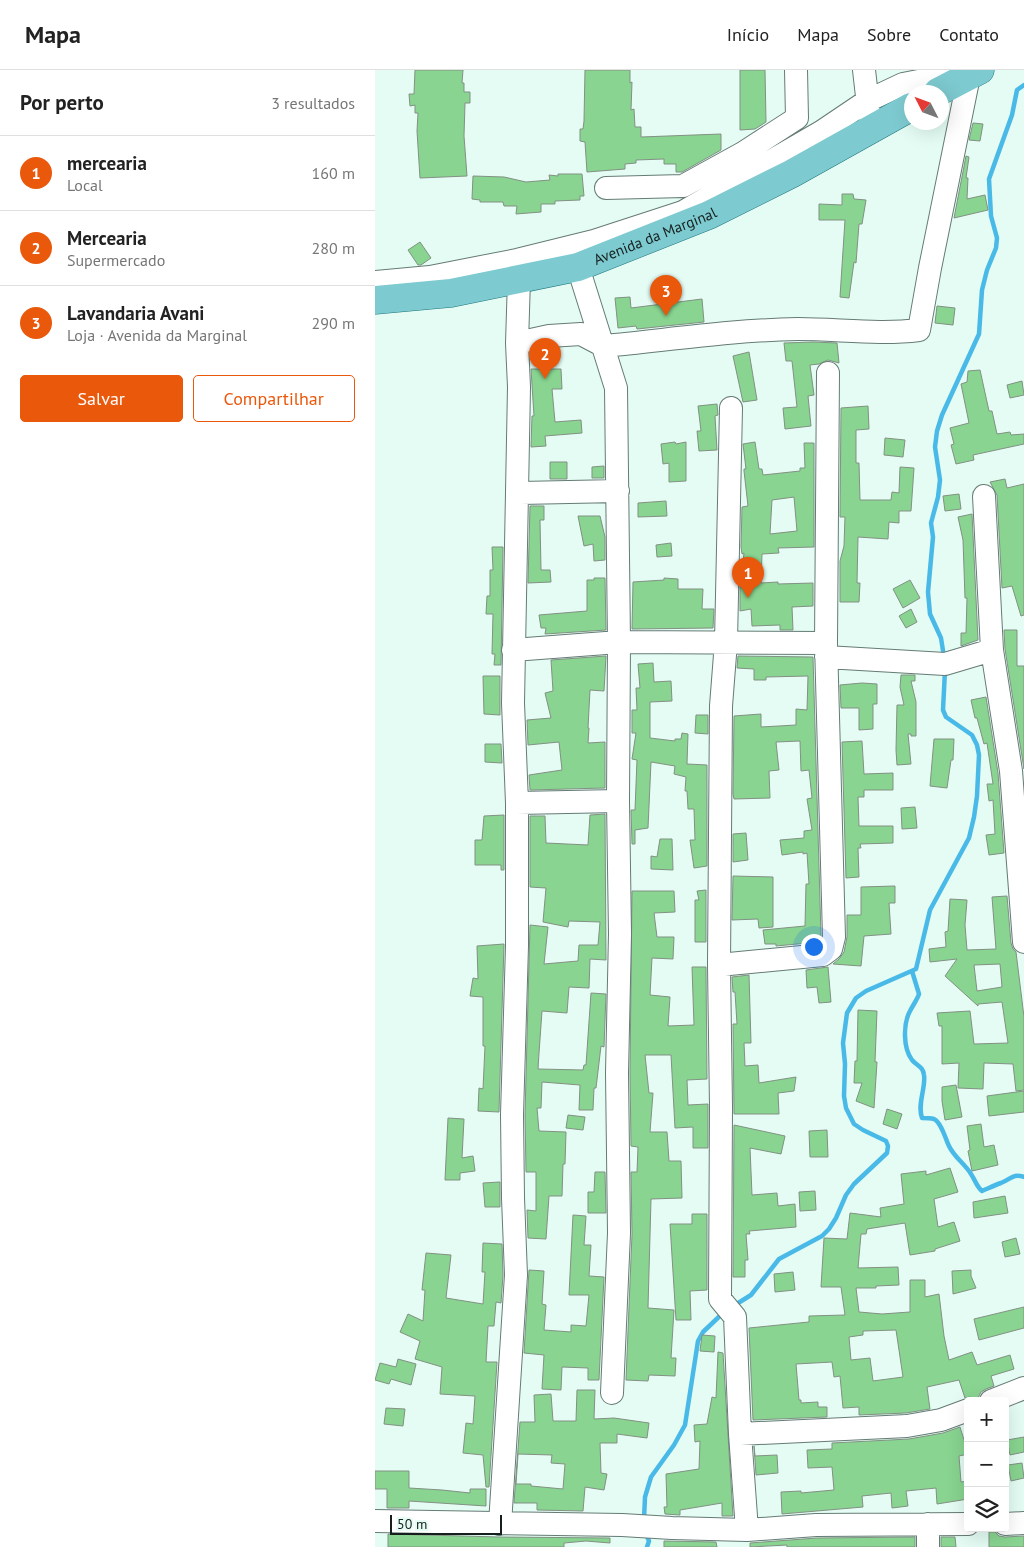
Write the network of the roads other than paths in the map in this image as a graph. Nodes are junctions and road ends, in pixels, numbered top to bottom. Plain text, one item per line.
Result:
1 (796, 70) edge
2 (864, 70) edge
3 (969, 72) edge
4 (949, 85) edge
5 (867, 101) junction
6 (904, 111) edge
7 (871, 131) junction
8 (607, 188) dead end
9 (578, 267) junction
10 (519, 278) junction
11 (375, 282) edge
12 (375, 300) edge
13 (517, 343) junction
14 (604, 346) junction
15 (828, 373) dead end
16 (731, 408) dead end
17 (517, 492) junction
18 (618, 492) junction
19 (984, 496) dead end
20 (619, 642) junction
21 (726, 642) junction
22 (513, 650) junction
23 (826, 650) junction
24 (992, 650) junction
25 (618, 800) junction
26 (517, 804) junction
27 (1024, 942) edge
28 (719, 965) junction
29 (1024, 1388) edge
30 (612, 1393) dead end
31 (1001, 1397) edge
32 (964, 1411) edge
33 (740, 1434) junction
34 (375, 1521) edge
35 (1024, 1523) edge
36 (500, 1524) junction
37 (928, 1524) junction
38 (964, 1524) edge
39 (1009, 1524) edge
40 (747, 1530) junction
41 (779, 1537) edge
42 (928, 1547) edge

1 - 8 street
2 - 5 street
3 - 4 main road
3 - 5 street
3 - 14 street
5 - 7 street
5 - 11 street
6 - 7 main road, Avenida da Marginal
7 - 9 main road, Avenida da Marginal
9 - 10 main road, Avenida da Marginal
9 - 14 street
10 - 12 main road, Avenida da Marginal
10 - 13 street
13 - 14 street
13 - 17 street
14 - 18 street
15 - 23 street
16 - 21 street
17 - 18 street
17 - 22 street
18 - 20 street
19 - 24 street
20 - 21 street
20 - 22 street
20 - 25 street
21 - 23 street
21 - 28 street
22 - 26 street
23 - 24 street
23 - 28 street
24 - 27 street
25 - 26 street
25 - 30 street
26 - 36 street
28 - 33 street
29 - 31 street
32 - 33 street
33 - 40 street
34 - 36 street
35 - 39 street
36 - 40 street
37 - 38 street
37 - 41 street
37 - 42 street
40 - 41 street

